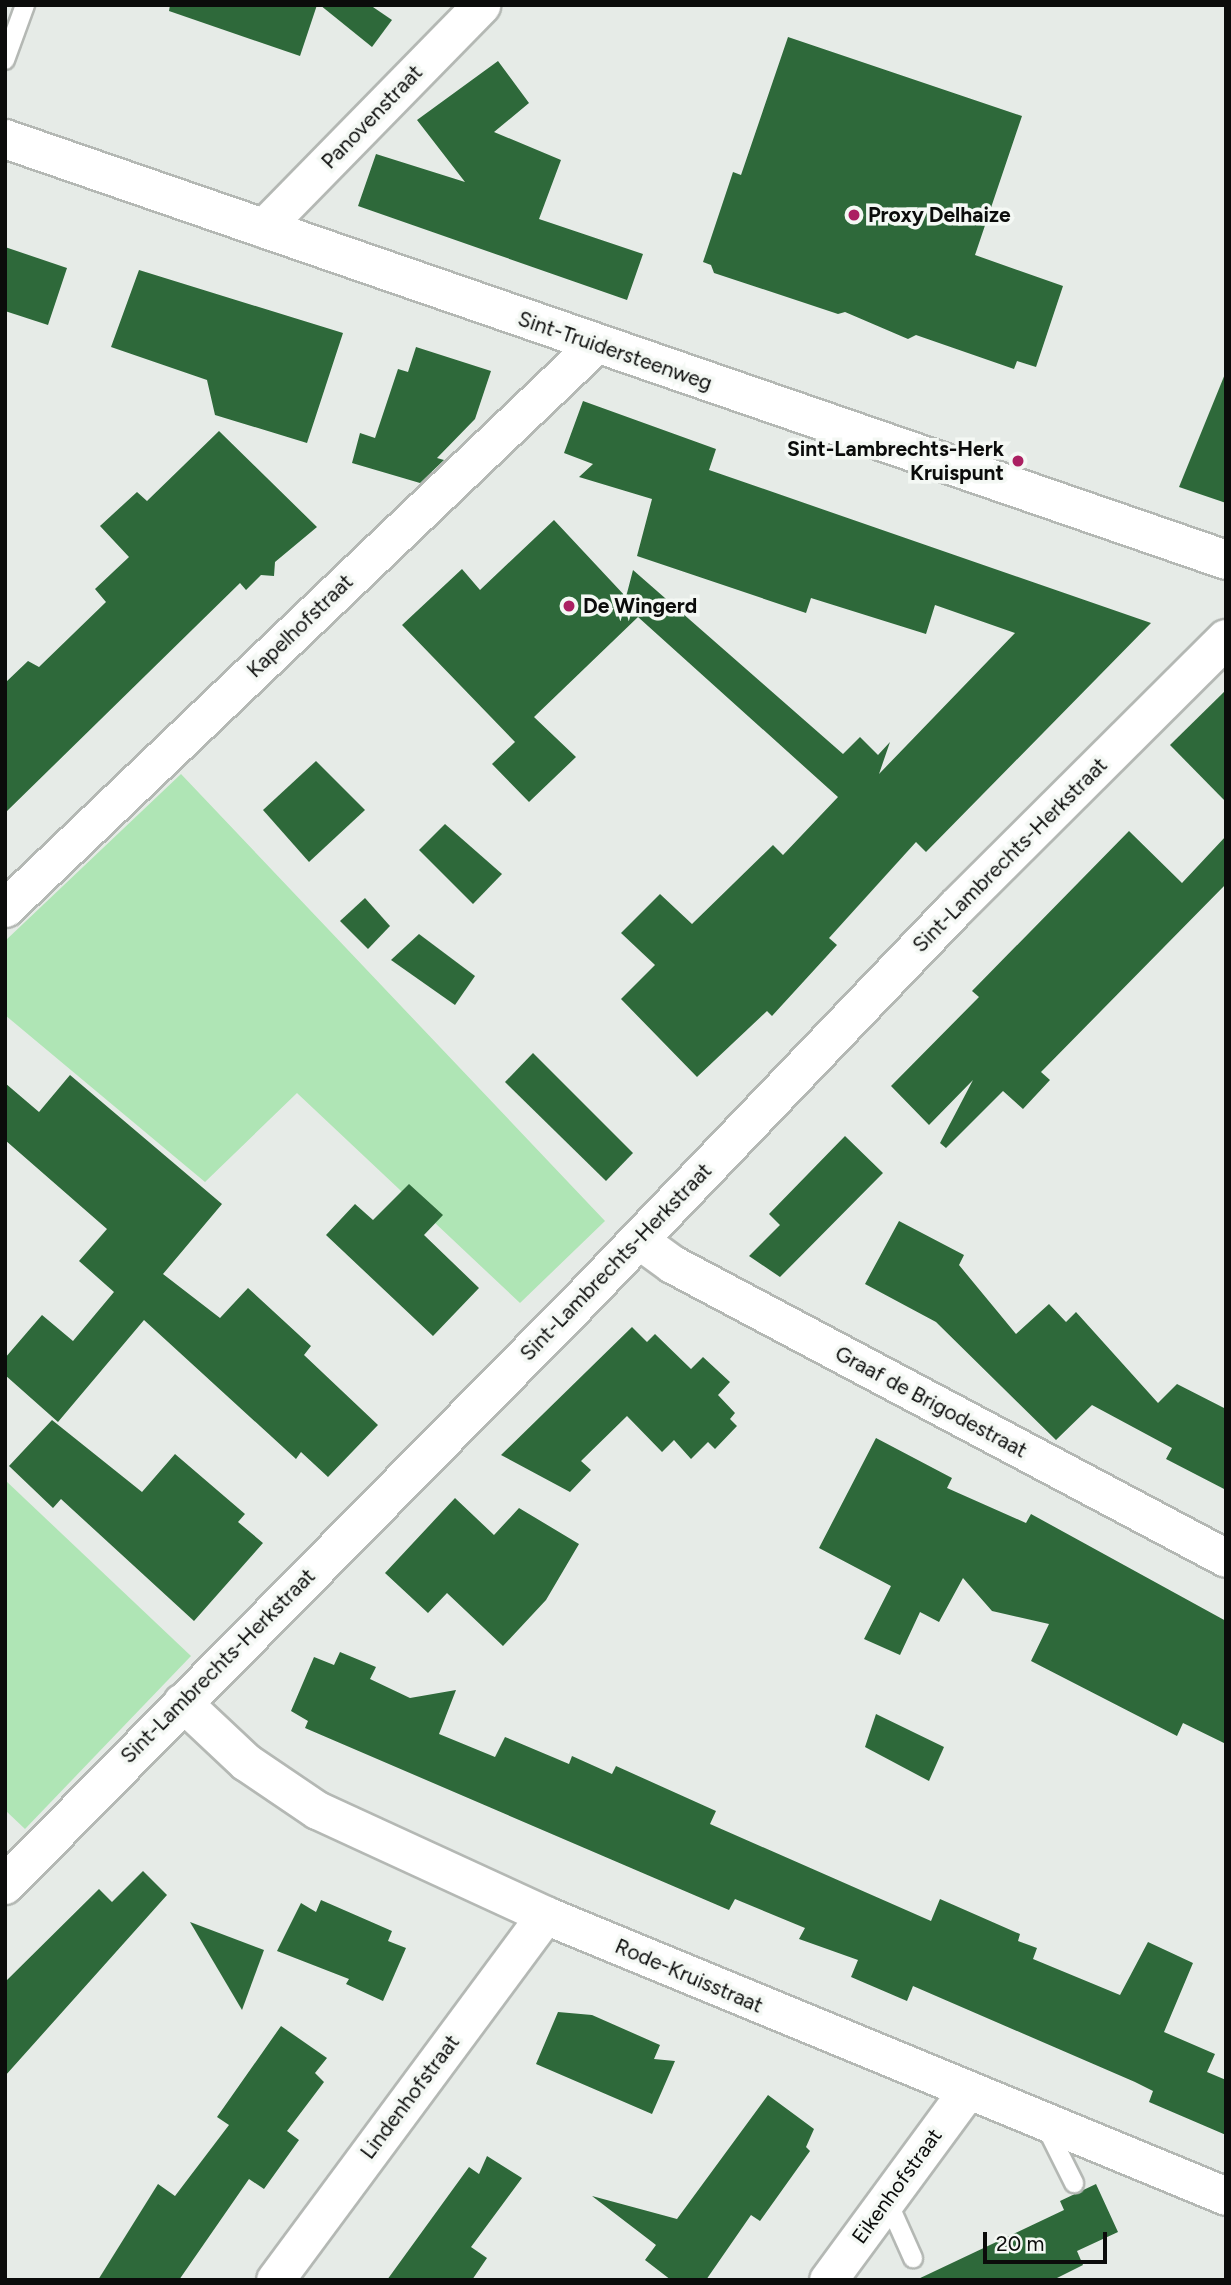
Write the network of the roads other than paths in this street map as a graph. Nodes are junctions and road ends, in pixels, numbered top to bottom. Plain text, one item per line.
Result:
1 (24, 5) edge
2 (481, 5) edge
3 (5, 60) edge
4 (5, 139) edge
5 (263, 228) junction
6 (595, 345) junction
7 (1226, 560) edge
8 (1226, 639) edge
9 (5, 908) edge
10 (639, 1240) junction
11 (1226, 1558) edge
12 (182, 1702) junction
13 (5, 1885) edge
14 (545, 1915) junction
15 (966, 2092) junction
16 (1045, 2124) junction
17 (1074, 2183) dead end
18 (1226, 2196) edge
19 (887, 2200) junction
20 (913, 2258) dead end
21 (275, 2280) edge
22 (828, 2280) edge

1 - 3 lane
2 - 5 street, Panovenstraat
4 - 5 street, Sint-Truidersteenweg
5 - 6 street, Sint-Truidersteenweg
6 - 7 street, Sint-Truidersteenweg
6 - 9 street, Kapelhofstraat
8 - 10 street, Sint-Lambrechts-Herkstraat
10 - 11 street, Graaf de Brigodestraat
10 - 12 street, Sint-Lambrechts-Herkstraat
12 - 13 street, Sint-Lambrechts-Herkstraat
12 - 14 street, Rode-Kruisstraat
14 - 15 street, Rode-Kruisstraat
14 - 21 street, Lindenhofstraat
15 - 16 street, Rode-Kruisstraat
15 - 19 street, Eikenhofstraat
16 - 17 lane
16 - 18 street, Rode-Kruisstraat
19 - 20 lane
19 - 22 street, Eikenhofstraat

